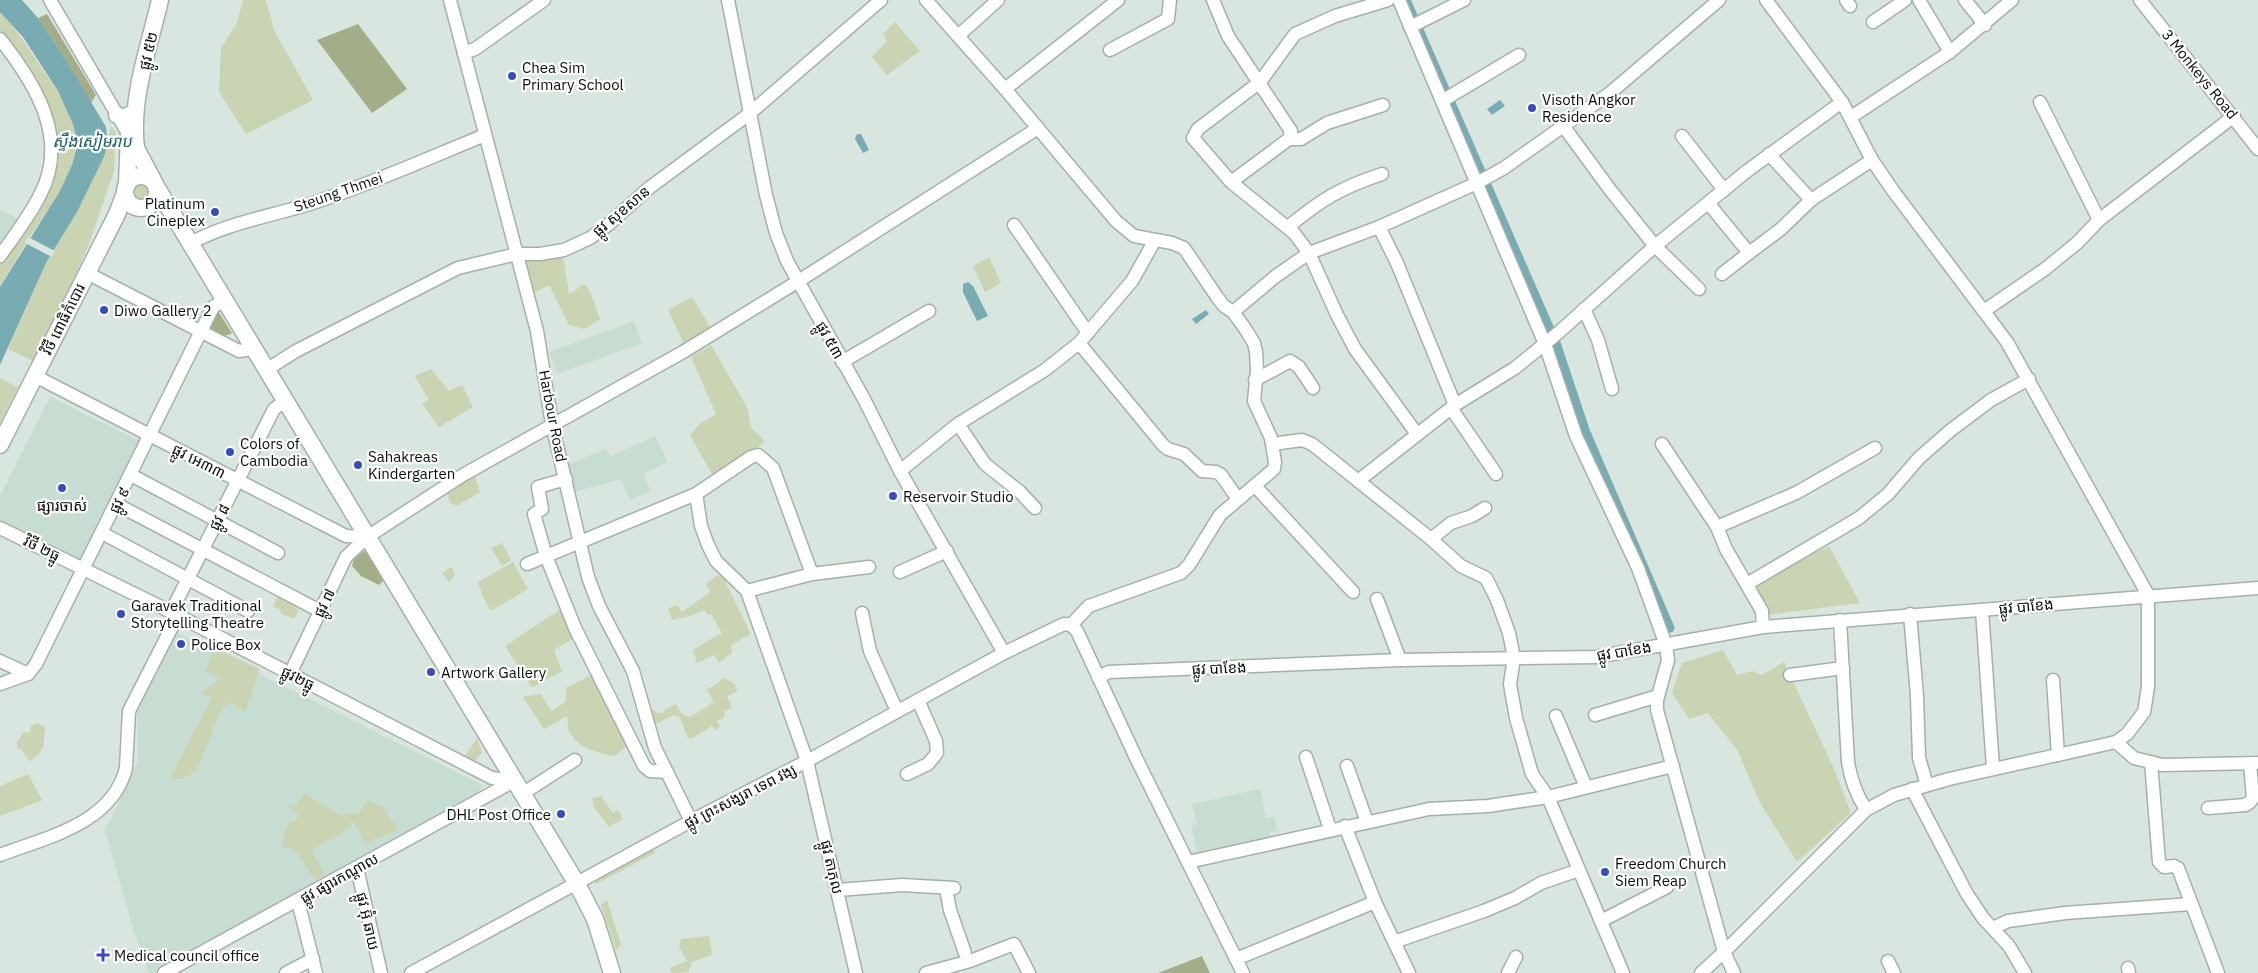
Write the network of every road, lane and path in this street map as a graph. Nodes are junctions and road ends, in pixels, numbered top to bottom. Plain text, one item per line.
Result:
1 (50, 0) edge
2 (160, 0) edge
3 (450, 0) edge
4 (544, 0) edge
5 (728, 0) edge
6 (881, 0) edge
7 (926, 0) edge
8 (998, 0) edge
9 (1118, 0) edge
10 (1170, 0) edge
11 (1213, 0) edge
12 (1388, 0) edge
13 (1399, 0) edge
14 (1464, 0) edge
15 (1719, 0) edge
16 (1766, 0) edge
17 (1905, 0) edge
18 (1919, 0) edge
19 (1966, 0) edge
20 (2012, 0) edge
21 (2140, 0) edge
22 (1872, 22) dead end
23 (1416, 24) junction
24 (1985, 25) junction
25 (958, 36) junction
26 (0, 39) edge
27 (1110, 50) dead end
28 (1950, 52) junction
29 (464, 53) junction
30 (1519, 55) dead end
31 (1260, 82) junction
32 (1006, 89) junction
33 (1448, 98) junction
34 (1842, 102) junction
35 (2040, 102) dead end
36 (1383, 105) dead end
37 (128, 111) junction
38 (749, 114) junction
39 (2234, 116) junction
40 (1851, 117) junction
41 (1564, 127) junction
42 (1038, 128) junction
43 (485, 135) junction
44 (1682, 136) dead end
45 (1289, 139) junction
46 (132, 141) junction
47 (2258, 149) edge
48 (1769, 154) junction
49 (1872, 160) junction
50 (1382, 174) dead end
51 (1483, 180) junction
52 (1231, 182) junction
53 (155, 184) junction
54 (126, 188) junction
55 (1724, 190) junction
56 (1811, 200) junction
57 (1709, 204) junction
58 (138, 208) junction
59 (117, 214) junction
60 (2099, 220) junction
61 (178, 225) junction
62 (1014, 225) dead end
63 (1288, 227) junction
64 (1379, 227) junction
65 (1155, 240) junction
66 (190, 244) junction
67 (1656, 246) junction
68 (1309, 253) junction
69 (518, 254) junction
70 (1748, 254) junction
71 (0, 256) edge
72 (87, 273) junction
73 (1722, 274) dead end
74 (797, 282) junction
75 (1700, 289) dead end
76 (224, 301) junction
77 (1584, 309) junction
78 (929, 310) dead end
79 (1984, 311) junction
80 (1233, 312) junction
81 (201, 332) junction
82 (1083, 338) junction
83 (1551, 339) junction
84 (252, 349) junction
85 (842, 362) junction
86 (266, 370) junction
87 (35, 376) junction
88 (2028, 379) junction
89 (1254, 380) junction
90 (1313, 388) dead end
91 (1612, 389) dead end
92 (285, 401) junction
93 (1453, 406) junction
94 (552, 424) junction
95 (958, 424) junction
96 (1417, 434) junction
97 (150, 436) junction
98 (1272, 444) junction
99 (1662, 444) dead end
100 (0, 445) edge
101 (1875, 448) dead end
102 (900, 471) junction
103 (1496, 474) dead end
104 (131, 475) junction
105 (566, 479) junction
106 (237, 481) junction
107 (1358, 481) junction
108 (1255, 486) junction
109 (696, 494) junction
110 (1238, 499) junction
111 (116, 504) junction
112 (1035, 508) dead end
113 (1485, 508) dead end
114 (217, 521) junction
115 (1717, 527) junction
116 (0, 528) edge
117 (102, 533) junction
118 (367, 537) junction
119 (1431, 540) junction
120 (580, 541) junction
121 (202, 550) junction
122 (947, 551) junction
123 (278, 553) dead end
124 (546, 556) junction
125 (527, 564) dead end
126 (869, 567) dead end
127 (85, 569) junction
128 (900, 572) dead end
129 (812, 574) junction
130 (187, 579) junction
131 (1747, 584) junction
132 (2258, 588) edge
133 (746, 590) junction
134 (1353, 592) dead end
135 (2148, 595) junction
136 (1377, 599) dead end
137 (320, 610) junction
138 (1982, 610) junction
139 (248, 611) dead end
140 (862, 613) dead end
141 (174, 614) junction
142 (1910, 614) junction
143 (1840, 620) junction
144 (1071, 625) junction
145 (1763, 628) junction
146 (1666, 645) junction
147 (1004, 653) junction
148 (1514, 658) junction
149 (1400, 660) junction
150 (0, 661) edge
151 (1843, 668) junction
152 (28, 674) junction
153 (290, 674) junction
154 (1790, 675) dead end
155 (1098, 677) junction
156 (2053, 680) dead end
157 (0, 684) edge
158 (1658, 696) junction
159 (918, 700) junction
160 (897, 711) junction
161 (1556, 716) dead end
162 (1595, 716) dead end
163 (2116, 742) junction
164 (2058, 755) junction
165 (1306, 757) dead end
166 (575, 760) dead end
167 (807, 761) junction
168 (2151, 762) junction
169 (2254, 763) edge
170 (1347, 766) dead end
171 (1673, 766) junction
172 (1993, 768) junction
173 (667, 772) junction
174 (906, 774) dead end
175 (492, 778) junction
176 (1927, 785) junction
177 (518, 787) junction
178 (1586, 787) junction
179 (1912, 790) junction
180 (489, 796) junction
181 (1548, 797) junction
182 (2208, 808) dead end
183 (1866, 810) junction
184 (690, 821) junction
185 (1368, 822) junction
186 (1346, 826) junction
187 (1330, 829) junction
188 (0, 855) edge
189 (1188, 862) junction
190 (357, 868) junction
191 (1579, 870) junction
192 (577, 884) junction
193 (1667, 887) dead end
194 (838, 890) junction
195 (298, 900) junction
196 (1375, 902) junction
197 (2191, 904) junction
198 (1601, 921) junction
199 (1993, 928) junction
200 (1394, 942) junction
201 (1724, 952) junction
202 (965, 953) dead end
203 (1516, 957) dead end
204 (1236, 959) junction
205 (312, 960) junction
206 (1618, 972) edge
207 (164, 973) edge
208 (286, 973) edge
209 (316, 973) edge
210 (381, 973) edge
211 (411, 973) edge
212 (612, 973) edge
213 (856, 973) edge
214 (926, 973) edge
215 (1029, 973) edge
216 (1243, 973) edge
217 (1409, 973) edge
218 (1508, 973) edge
219 (1700, 973) edge
220 (1734, 973) edge
221 (2025, 973) edge
222 (2218, 973) edge

1 - 37 street
2 - 37 main road, ផ្លូវ ៥២
3 - 29 street, Harbour Road
4 - 29 street
5 - 38 street, ផ្លូវ ៥៣
6 - 38 street, ផ្លូវ សុខសាន
7 - 25 street
8 - 25 street
9 - 32 street
10 - 27 street
11 - 31 street
12 - 31 street
13 - 23 street
14 - 23 street
15 - 41 street
16 - 34 street
17 - 22 street
18 - 28 street
19 - 24 street
20 - 24 street
21 - 39 street, 3 Monkeys Road
23 - 33 street
24 - 28 street
25 - 32 street
26 - 71 street
28 - 40 street
29 - 43 street, Harbour Road
30 - 33 street
31 - 45 street
31 - 52 street
32 - 42 street
33 - 51 street
34 - 40 street
34 - 48 street
35 - 60 street
36 - 45 street
37 - 46 main road, ផ្លូវ ៥២
38 - 69 street, ផ្លូវ សុខសាន
38 - 74 street, ផ្លូវ ៥៣
39 - 47 street, 3 Monkeys Road
39 - 60 street
40 - 49 street
41 - 51 street
41 - 67 street
42 - 65 street
42 - 74 street, ផ្លូវ ៧
43 - 66 street, Steung Thmei
43 - 69 street, Harbour Road
44 - 55 street
45 - 52 street
46 - 53 main road
46 - 54 main road, ផ្លូវ ៥២
48 - 55 street
48 - 56 street
49 - 56 street
49 - 79 street
50 - 63 street
51 - 64 street
51 - 83 street
52 - 63 street
53 - 54 main road
53 - 58 main road
53 - 61 main road
54 - 58 main road
54 - 59 main road, វិថី ពោធិកំបោរ
55 - 57 street
56 - 70 street
57 - 67 street
57 - 70 street
58 - 59 main road
58 - 61 main road
59 - 72 main road, វិថី ពោធិកំបោរ
60 - 79 street
61 - 66 main road
62 - 82 street
63 - 68 street
64 - 68 street
64 - 93 street
65 - 80 street
65 - 82 street
66 - 76 main road
67 - 75 street
67 - 77 street
68 - 80 street
68 - 96 street
69 - 86 street, ផ្លូវ សុខសាន
69 - 94 street, Harbour Road
70 - 73 street
72 - 81 street
72 - 87 main road, វិថី ពោធិកំបោរ
74 - 85 street, ផ្លូវ ៥៣
74 - 94 street, ផ្លូវ ៧
76 - 81 street, ផ្លូវ ៩
76 - 84 main road
77 - 83 street
77 - 91 street
78 - 85 street
79 - 88 street
80 - 89 street
81 - 84 street
81 - 97 street, ផ្លូវ ៩
82 - 95 street
82 - 110 street
83 - 93 street
83 - 146 street
84 - 86 main road
85 - 102 street, ផ្លូវ ៥៣
86 - 92 main road
87 - 97 street, ផ្លូវ អេ៣៣
87 - 100 main road, វិថី ពោធិកំបោរ
88 - 131 street
88 - 135 street
89 - 90 street
89 - 98 street
92 - 106 street, ផ្លូវ ៨
92 - 118 main road
93 - 96 street
93 - 103 street
94 - 105 street, Harbour Road
94 - 118 street, ផ្លូវ ៧
95 - 102 street
95 - 112 street
96 - 107 street
97 - 104 street, ផ្លូវ ៩
97 - 106 street, ផ្លូវ អេ៣៣
98 - 107 street
98 - 108 street
99 - 115 street
101 - 115 street
102 - 122 street, ផ្លូវ ៥៣
104 - 111 street, ផ្លូវ ៩
104 - 114 street
105 - 120 street, Harbour Road
105 - 124 street
106 - 114 street, ផ្លូវ ៨
106 - 118 street, ផ្លូវ អេ៣៣
107 - 119 street
108 - 110 street
108 - 134 street
109 - 120 street
109 - 129 street
109 - 133 street
110 - 144 street
111 - 117 street, ផ្លូវ ៩
111 - 121 street
113 - 119 street
114 - 121 street, ផ្លូវ ៨
114 - 123 street
115 - 131 street
116 - 127 street, វិថី ២ធ្នូ
117 - 127 street, ផ្លូវ ៩
117 - 130 street
118 - 137 street, ផ្លូវ ៧
118 - 177 main road
119 - 148 street
120 - 124 street
120 - 173 street, Harbour Road
121 - 130 street, ផ្លូវ ៨
121 - 137 street
122 - 128 street
122 - 147 street, ផ្លូវ ៥៣
124 - 125 street
124 - 173 street
126 - 129 street
127 - 141 street, ផ្លូវ២ធ្នូ
127 - 152 street, ផ្លូវ ៩
129 - 133 street
130 - 139 street
130 - 141 street, ផ្លូវ ៨
131 - 145 street
132 - 135 street, ផ្លូវ បាខែង
133 - 167 street, ផ្លូវ តាភុល
135 - 138 street, ផ្លូវ បាខែង
135 - 163 street
136 - 149 street
137 - 153 street, ផ្លូវ ៧
138 - 142 street, ផ្លូវ បាខែង
138 - 172 street
140 - 160 street
141 - 153 street, ផ្លូវ២ធ្នូ
141 - 188 street, ផ្លូវ ៨
142 - 143 street, ផ្លូវ បាខែង
142 - 176 street
143 - 145 street, ផ្លូវ បាខែង
143 - 151 street
144 - 147 street, ផ្លូវ ព្រះសង្ឃរា ទេព វង្ស
144 - 155 street
145 - 146 street, ផ្លូវ បាខែង
146 - 148 street, ផ្លូវ បាខែង
146 - 158 street
147 - 159 street, ផ្លូវ ព្រះសង្ឃរា ទេព វង្ស
148 - 149 street, ផ្លូវ បាខែង
148 - 181 street
149 - 155 street, ផ្លូវ បាខែង
150 - 152 street
151 - 154 street
151 - 183 street
152 - 157 street
153 - 175 street, ផ្លូវ២ធ្នូ
155 - 189 street
156 - 164 street
158 - 162 street
158 - 171 street
159 - 160 street, ផ្លូវ ព្រះសង្ឃរា ទេព វង្ស
159 - 174 street
160 - 167 street, ផ្លូវ ព្រះសង្ឃរា ទេព វង្ស
161 - 178 street
163 - 164 street
163 - 168 street
164 - 172 street
165 - 187 street
166 - 177 street, ផ្លូវ ផ្សារកណ្តាល
167 - 184 street, ផ្លូវ ព្រះសង្ឃរា ទេព វង្ស
167 - 194 street, ផ្លូវ តាភុល
168 - 169 street
168 - 197 street
169 - 182 street
170 - 185 street
171 - 178 street
171 - 201 street
172 - 176 street
173 - 184 street, Harbour Road
175 - 177 street, ផ្លូវ២ធ្នូ
175 - 180 street
176 - 179 street
177 - 180 street, ផ្លូវ ផ្សារកណ្តាល
177 - 192 main road
178 - 181 street
179 - 183 street
179 - 199 street
180 - 190 street, ផ្លូវ ផ្សារកណ្តាល
181 - 185 street
181 - 191 street
183 - 201 street
184 - 192 street, ផ្លូវ ព្រះសង្ឃរា ទេព វង្ស
185 - 186 street
186 - 187 street
186 - 196 street
187 - 189 street
189 - 204 street
190 - 195 street, ផ្លូវ ផ្សារកណ្តាល
190 - 210 street, ផ្លូវ អ៊ុំ ឆាយ
191 - 198 street
191 - 200 street
192 - 211 street, ផ្លូវ ព្រះសង្ឃរា ទេព វង្ស
192 - 212 main road
193 - 198 street
194 - 202 street
194 - 213 street, ផ្លូវ តាភុល
195 - 205 street
195 - 207 street, ផ្លូវ ផ្សារកណ្តាល
196 - 200 street
196 - 204 street
197 - 199 street
197 - 222 street
198 - 206 street
199 - 221 street
200 - 217 street
201 - 219 street
201 - 220 street
203 - 218 street
204 - 216 street
205 - 208 street
205 - 209 street
214 - 215 street

